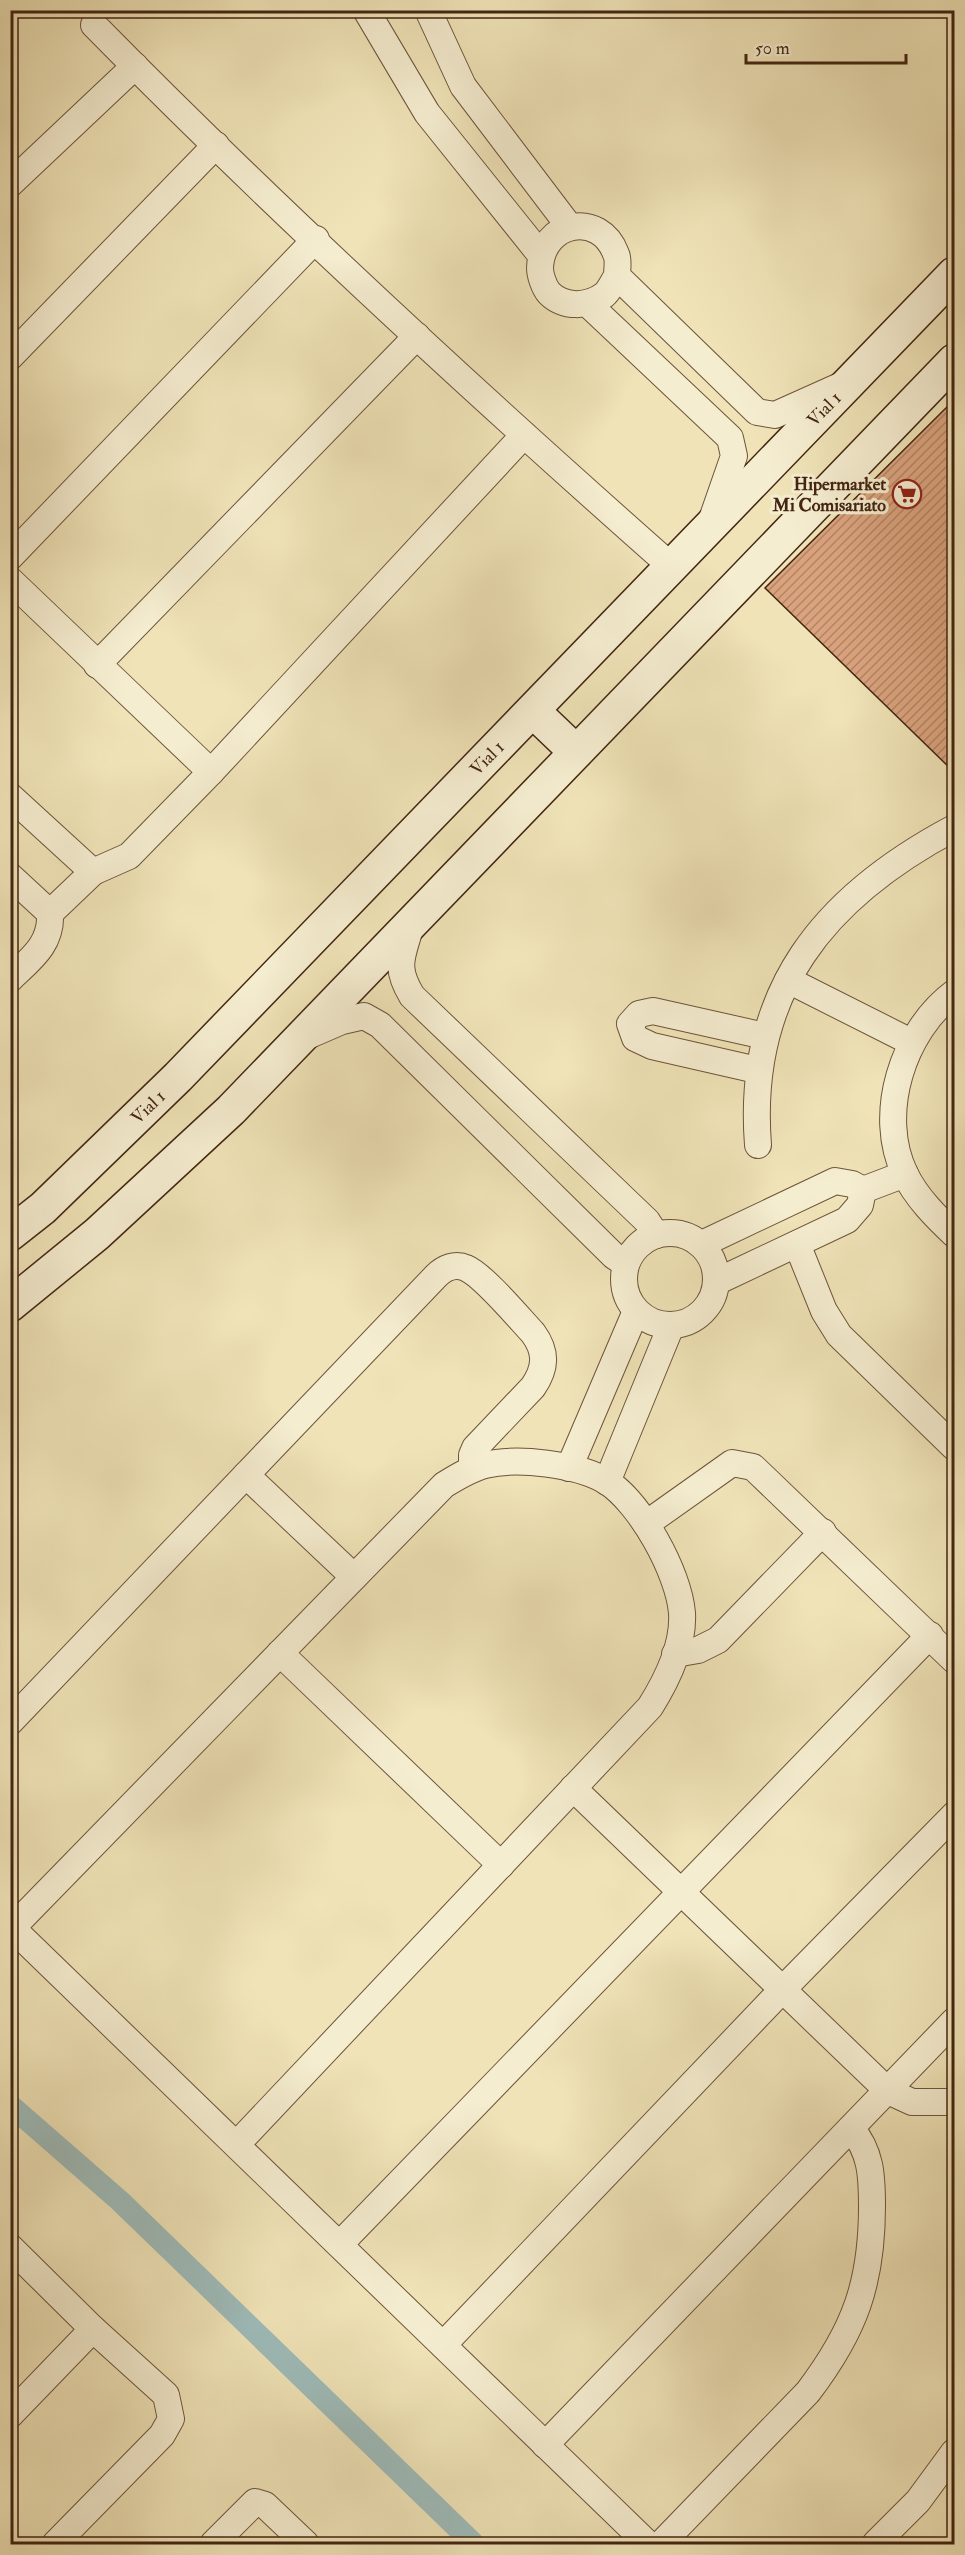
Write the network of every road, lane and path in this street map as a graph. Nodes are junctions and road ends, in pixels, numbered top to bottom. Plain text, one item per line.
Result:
1 (366, 10) edge
2 (428, 10) edge
3 (94, 25) dead end
4 (135, 66) junction
5 (216, 145) junction
6 (10, 184) edge
7 (569, 226) junction
8 (316, 239) junction
9 (540, 254) junction
10 (954, 274) edge
11 (617, 276) junction
12 (588, 304) junction
13 (417, 336) junction
14 (10, 357) edge
15 (954, 361) edge
16 (851, 381) junction
17 (524, 435) junction
18 (708, 529) junction
19 (10, 557) edge
20 (672, 567) junction
21 (10, 580) edge
22 (97, 665) junction
23 (532, 711) junction
24 (576, 752) junction
25 (211, 772) junction
26 (11, 799) edge
27 (954, 828) edge
28 (93, 872) junction
29 (10, 876) edge
30 (50, 913) junction
31 (411, 925) junction
32 (10, 979) edge
33 (788, 980) junction
34 (954, 993) edge
35 (765, 1036) junction
36 (302, 1038) junction
37 (911, 1042) junction
38 (757, 1070) junction
39 (758, 1145) dead end
40 (905, 1174) junction
41 (863, 1190) junction
42 (10, 1234) edge
43 (954, 1234) edge
44 (656, 1235) junction
45 (702, 1244) junction
46 (797, 1244) junction
47 (626, 1264) junction
48 (718, 1281) junction
49 (10, 1305) edge
50 (636, 1311) junction
51 (671, 1326) junction
52 (954, 1447) edge
53 (568, 1468) junction
54 (472, 1469) junction
55 (246, 1475) junction
56 (607, 1482) junction
57 (646, 1524) junction
58 (823, 1532) junction
59 (354, 1577) junction
60 (930, 1635) junction
61 (280, 1653) junction
62 (675, 1654) junction
63 (954, 1660) edge
64 (10, 1722) edge
65 (573, 1788) junction
66 (954, 1815) edge
67 (501, 1864) junction
68 (682, 1892) junction
69 (11, 1927) edge
70 (783, 1989) junction
71 (954, 2021) edge
72 (888, 2091) junction
73 (954, 2102) edge
74 (851, 2128) junction
75 (237, 2144) junction
76 (340, 2244) junction
77 (10, 2247) edge
78 (93, 2330) junction
79 (443, 2345) junction
80 (10, 2415) edge
81 (545, 2445) junction
82 (954, 2452) edge
83 (54, 2544) edge
84 (213, 2544) edge
85 (306, 2544) edge
86 (648, 2544) edge
87 (661, 2544) edge
88 (874, 2544) edge

1 - 9 street
2 - 7 street
3 - 4 street
4 - 5 street
4 - 6 street
5 - 8 street
5 - 14 street
7 - 9 street
7 - 11 street
8 - 13 street
8 - 19 street
9 - 12 street
10 - 16 street, Vial 1
11 - 12 street
11 - 16 street
12 - 18 street
13 - 17 street
13 - 22 street
15 - 24 street
16 - 18 street, Vial 1
17 - 20 street
17 - 25 street
18 - 20 street, Vial 1
20 - 23 street, Vial 1
21 - 22 street
22 - 25 street
23 - 24 street
23 - 42 street, Vial 1
24 - 31 street
25 - 28 street
26 - 28 street
27 - 33 street
28 - 30 street
29 - 30 street
30 - 32 street
31 - 36 street
31 - 44 street
33 - 35 street
33 - 37 street
34 - 37 street
35 - 38 street
35 - 38 street
36 - 47 street
36 - 49 street
37 - 40 street
38 - 39 street
40 - 41 street
40 - 43 street
41 - 45 street
41 - 46 street
44 - 45 street
44 - 47 street
45 - 48 street
46 - 48 street
46 - 52 street
47 - 50 street
48 - 51 street
50 - 51 street
50 - 53 street
51 - 56 street
53 - 54 street
53 - 56 street
54 - 55 street
54 - 59 street
55 - 59 street
55 - 64 street
56 - 57 street
57 - 58 street
57 - 62 street
58 - 60 street
58 - 62 street
59 - 61 street
60 - 63 street
60 - 68 street
61 - 67 street
61 - 69 street
62 - 65 street
65 - 67 street
65 - 68 street
66 - 70 street
67 - 75 street
68 - 70 street
68 - 76 street
69 - 75 street
70 - 72 street
70 - 79 street
71 - 72 street
72 - 73 street
72 - 74 street
74 - 81 street
74 - 87 street
75 - 76 street
76 - 79 street
77 - 78 street
78 - 80 street
78 - 83 street
79 - 81 street
81 - 86 street
82 - 88 street
84 - 85 street

